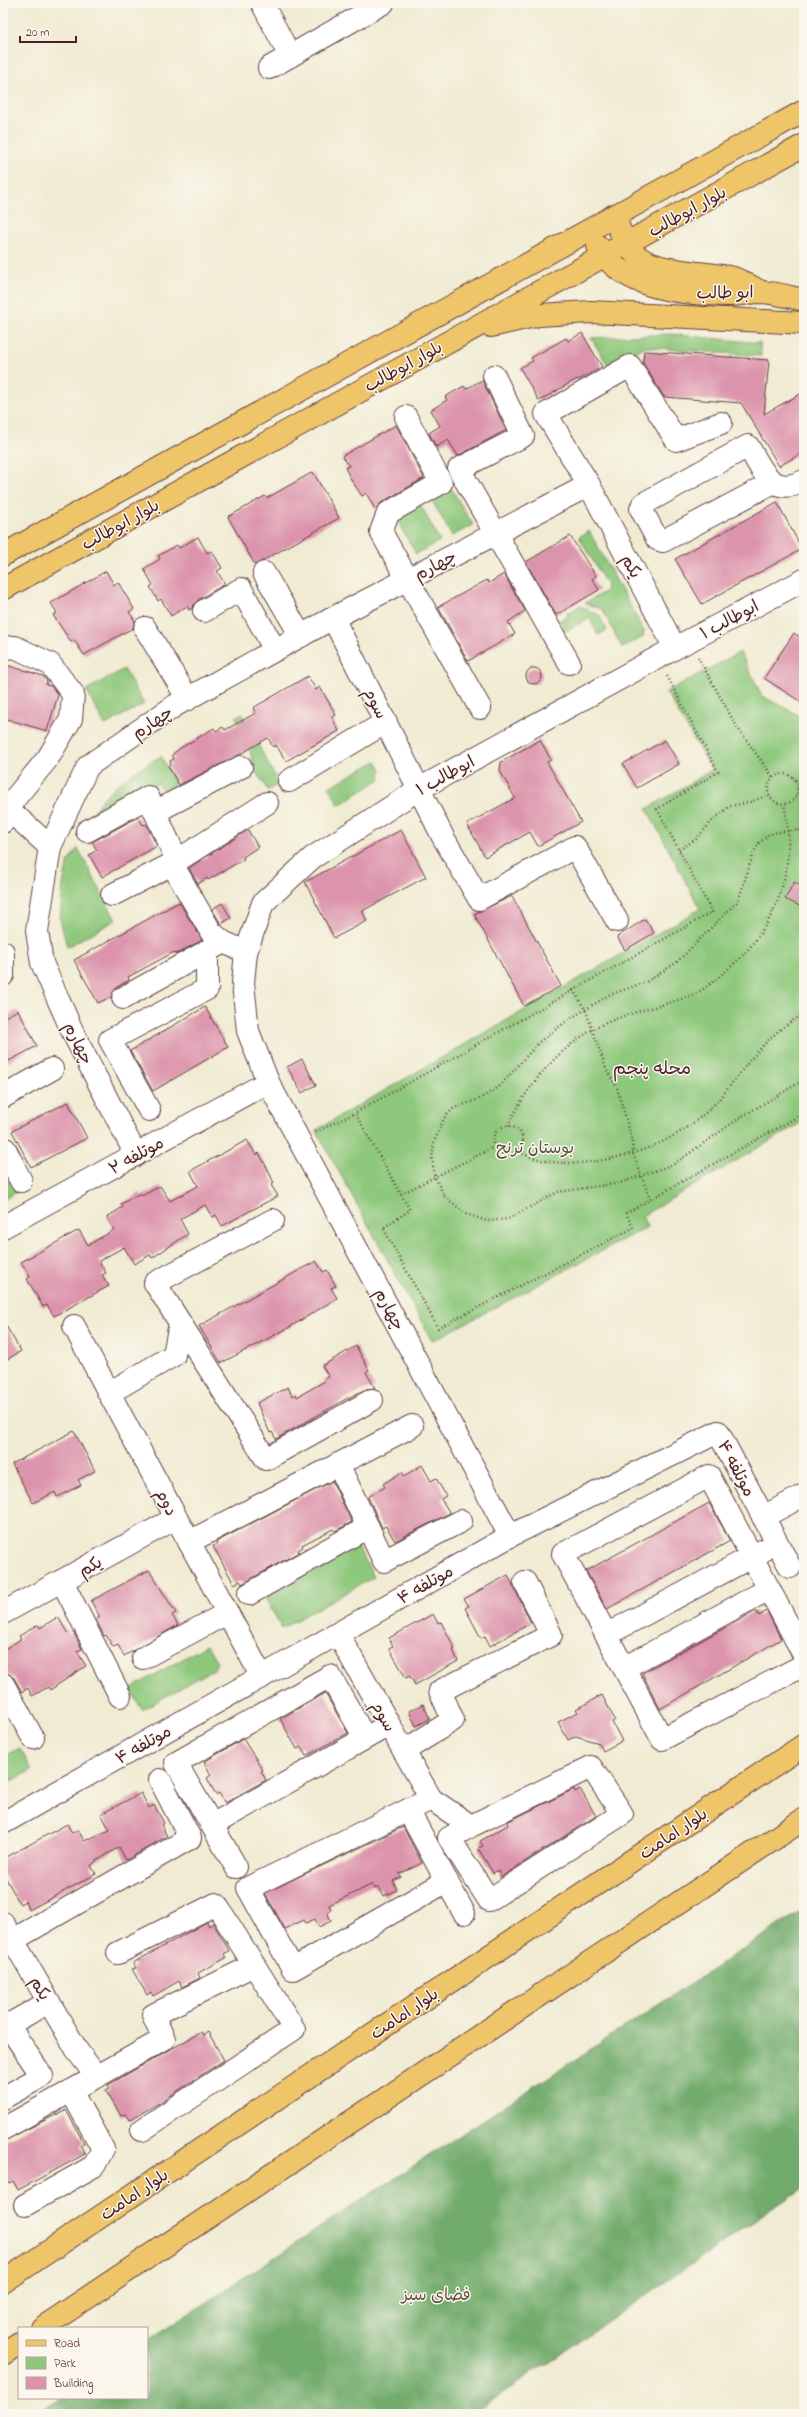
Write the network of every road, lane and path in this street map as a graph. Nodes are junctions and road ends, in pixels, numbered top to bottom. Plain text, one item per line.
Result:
1 (262, 3) edge
2 (383, 3) edge
3 (290, 56) junction
4 (268, 68) dead end
5 (804, 111) edge
6 (804, 145) edge
7 (613, 216) junction
8 (589, 230) junction
9 (628, 244) junction
10 (605, 257) junction
11 (762, 292) junction
12 (804, 300) edge
13 (804, 323) edge
14 (463, 332) junction
15 (494, 376) dead end
16 (406, 417) dead end
17 (721, 423) dead end
18 (804, 481) edge
19 (772, 483) junction
20 (589, 485) junction
21 (496, 533) junction
22 (3, 555) edge
23 (264, 573) dead end
24 (407, 580) junction
25 (804, 580) edge
26 (3, 589) edge
27 (204, 611) dead end
28 (333, 618) junction
29 (145, 628) dead end
30 (301, 636) junction
31 (3, 648) edge
32 (674, 648) junction
33 (275, 650) junction
34 (569, 663) dead end
35 (188, 699) junction
36 (480, 708) dead end
37 (386, 722) junction
38 (241, 767) dead end
39 (804, 775) edge
40 (773, 777) junction
41 (795, 780) junction
42 (289, 781) dead end
43 (419, 789) junction
44 (769, 794) junction
45 (267, 803) dead end
46 (784, 804) junction
47 (155, 812) junction
48 (5, 815) edge
49 (788, 829) junction
50 (804, 830) edge
51 (86, 831) dead end
52 (50, 847) junction
53 (679, 850) junction
54 (175, 862) junction
55 (112, 894) dead end
56 (618, 920) dead end
57 (215, 946) junction
58 (3, 952) edge
59 (246, 952) junction
60 (3, 975) edge
61 (573, 990) junction
62 (123, 998) dead end
63 (585, 1009) junction
64 (804, 1014) edge
65 (593, 1030) junction
66 (52, 1069) dead end
67 (804, 1080) edge
68 (268, 1082) junction
69 (3, 1097) edge
70 (148, 1110) dead end
71 (355, 1113) junction
72 (804, 1113) edge
73 (508, 1126) junction
74 (300, 1140) junction
75 (494, 1147) junction
76 (4, 1148) edge
77 (519, 1152) junction
78 (633, 1153) junction
79 (136, 1155) junction
80 (641, 1176) junction
81 (435, 1177) junction
82 (21, 1181) dead end
83 (401, 1194) junction
84 (650, 1199) junction
85 (273, 1220) dead end
86 (3, 1227) edge
87 (180, 1323) junction
88 (74, 1326) dead end
89 (109, 1393) junction
90 (372, 1400) dead end
91 (412, 1426) dead end
92 (338, 1464) junction
93 (804, 1495) edge
94 (764, 1517) junction
95 (176, 1518) junction
96 (461, 1521) dead end
97 (368, 1527) junction
98 (510, 1536) junction
99 (189, 1542) junction
100 (777, 1542) junction
101 (752, 1557) junction
102 (790, 1568) dead end
103 (62, 1581) junction
104 (525, 1582) dead end
105 (769, 1589) junction
106 (249, 1594) dead end
107 (3, 1613) edge
108 (227, 1613) junction
109 (338, 1634) junction
110 (606, 1635) junction
111 (804, 1655) edge
112 (143, 1658) dead end
113 (804, 1665) edge
114 (624, 1668) junction
115 (262, 1677) junction
116 (3, 1684) edge
117 (120, 1696) dead end
118 (389, 1724) junction
119 (33, 1738) dead end
120 (365, 1738) junction
121 (804, 1745) edge
122 (404, 1751) junction
123 (160, 1780) dead end
124 (432, 1799) junction
125 (408, 1810) junction
126 (804, 1820) edge
127 (3, 1823) edge
128 (212, 1825) junction
129 (472, 1826) junction
130 (236, 1867) dead end
131 (447, 1881) junction
132 (464, 1913) dead end
133 (8, 1932) edge
134 (118, 1953) dead end
135 (254, 1965) junction
136 (49, 2002) junction
137 (97, 2077) junction
138 (71, 2091) junction
139 (3, 2098) edge
140 (3, 2129) edge
141 (142, 2130) dead end
142 (25, 2205) dead end
143 (3, 2282) edge
144 (44, 2327) edge
145 (18, 2344) edge
146 (3, 2354) edge

1 - 3 street
2 - 3 street
3 - 4 street
5 - 7 main road, بلوار ابوطالب
6 - 9 main road, بلوار ابوطالب
7 - 8 main road, بلوار ابوطالب
7 - 9 main road, ابو طالب
8 - 10 main road
8 - 22 main road, بلوار ابوطالب
9 - 10 main road, بلوار ابوطالب
9 - 11 main road, ابو طالب
10 - 11 main road, ابو طالب
10 - 14 main road, بلوار ابوطالب
11 - 12 main road
13 - 14 main road
14 - 26 main road, بلوار ابوطالب
15 - 21 street
16 - 24 street
17 - 20 street, یکم
18 - 19 street
19 - 19 street
20 - 21 street, چهارم
20 - 32 street, یکم
21 - 24 street, چهارم
21 - 34 street
23 - 30 street
24 - 28 street, چهارم
24 - 36 street
25 - 32 street, ابوطالب ۱
27 - 33 street
28 - 30 street, چهارم
28 - 37 street, سوم
29 - 35 street
30 - 33 street, چهارم
31 - 48 street
32 - 40 path
32 - 43 street, ابوطالب ۱
32 - 53 path
33 - 35 street, چهارم
35 - 52 street, چهارم
37 - 42 street
37 - 43 street, سوم
38 - 47 street
39 - 41 path
40 - 41 path
40 - 44 path
41 - 46 path
43 - 56 street, سوم
43 - 59 street, ابوطالب ۱
44 - 46 path
44 - 53 path
45 - 54 street
46 - 49 path
47 - 51 street
47 - 54 street
48 - 52 street
49 - 50 path
49 - 63 path
49 - 65 path
52 - 79 street, چهارم
53 - 61 path
54 - 55 street
54 - 57 street
57 - 59 street
57 - 62 street
57 - 70 street
58 - 60 street
59 - 68 street, ابوطالب ۱
61 - 63 path
61 - 71 path
63 - 65 path
63 - 81 path
64 - 78 path
65 - 73 path
65 - 78 path
66 - 69 street
67 - 80 path
68 - 74 street, چهارم
68 - 79 street, موتلفه ۲
71 - 74 path
71 - 83 path
72 - 84 path
73 - 75 path
73 - 77 path
74 - 98 street, چهارم
75 - 77 path
75 - 81 path
76 - 82 street
77 - 78 path
78 - 80 path
79 - 86 street, موتلفه ۲
80 - 81 path
80 - 84 path
81 - 83 path
83 - 84 path
85 - 87 street
87 - 89 street
87 - 90 street
88 - 89 street, دوم
89 - 95 street, دوم
91 - 92 street
92 - 97 street
92 - 99 street
93 - 94 street
94 - 98 street, موتلفه ۴
94 - 100 street, موتلفه ۴
95 - 99 street, دوم
95 - 103 street, یکم
96 - 97 street
97 - 106 street
98 - 109 street, موتلفه ۴
99 - 108 street, دوم
100 - 101 street
100 - 102 street, موتلفه ۴
101 - 105 street
101 - 110 street
101 - 110 street
103 - 107 street, یکم
103 - 117 street
104 - 122 street
105 - 111 street
105 - 114 street
108 - 112 street
108 - 115 street, دوم
109 - 115 street, موتلفه ۴
109 - 118 street, سوم
110 - 114 street
113 - 114 street
115 - 127 street, موتلفه ۴
116 - 119 street
118 - 120 street
118 - 122 street, سوم
120 - 128 street
120 - 128 street
121 - 143 main road, بلوار امامت
122 - 124 street, سوم
123 - 133 street
124 - 125 street
124 - 129 street
125 - 131 street
125 - 131 street
126 - 144 main road
128 - 130 street
129 - 129 street
131 - 132 street
133 - 136 street, یکم
134 - 135 street
135 - 137 street
135 - 141 street
136 - 137 street, یکم
136 - 139 street
137 - 138 street
138 - 140 street
138 - 142 street
145 - 146 main road

